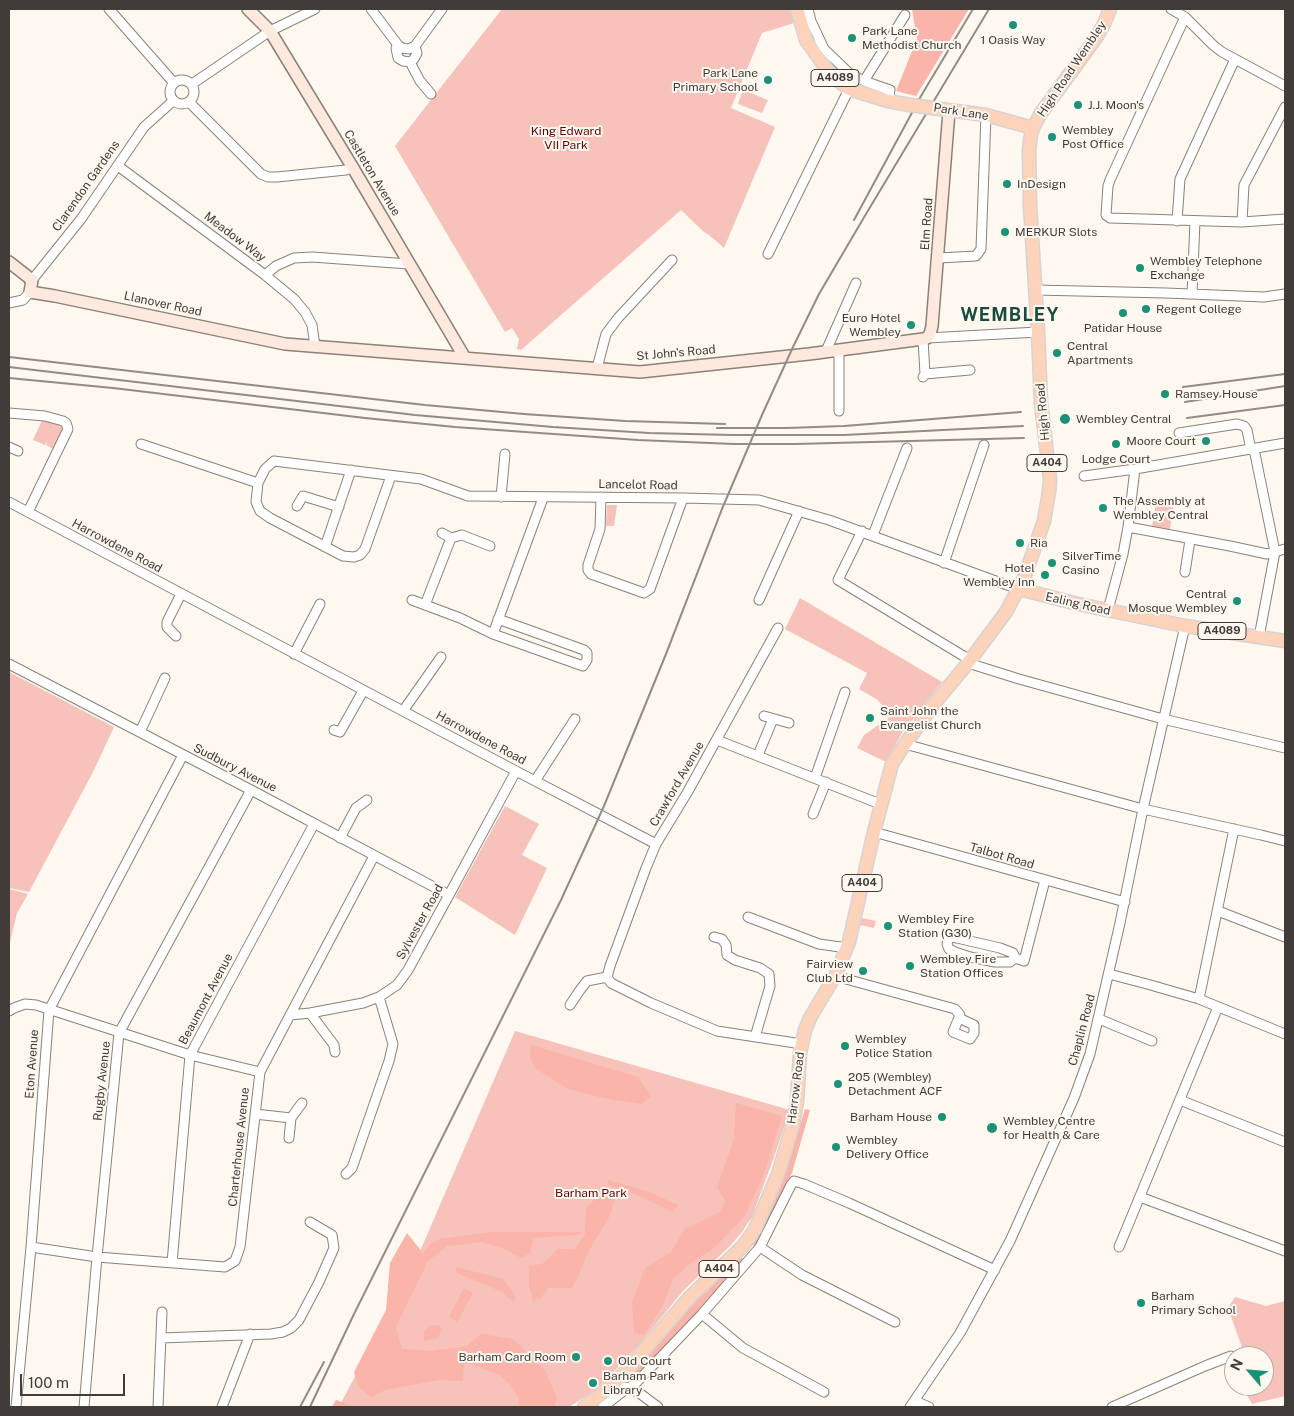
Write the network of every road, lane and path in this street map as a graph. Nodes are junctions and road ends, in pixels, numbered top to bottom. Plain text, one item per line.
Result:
1 (109, 9) edge
2 (248, 9) edge
3 (315, 9) edge
4 (371, 9) edge
5 (442, 9) edge
6 (797, 9) edge
7 (808, 9) edge
8 (1110, 9) edge
9 (1171, 9) edge
10 (905, 15) dead end
11 (1185, 16) junction
12 (270, 30) junction
13 (398, 45) junction
14 (415, 46) junction
15 (1235, 59) junction
16 (410, 62) junction
17 (864, 80) junction
18 (174, 83) junction
19 (192, 84) junction
20 (1285, 86) edge
21 (849, 89) junction
22 (431, 94) dead end
23 (173, 101) junction
24 (888, 101) junction
25 (189, 102) junction
26 (1285, 107) edge
27 (945, 110) junction
28 (986, 115) junction
29 (1033, 128) junction
30 (118, 166) junction
31 (353, 168) junction
32 (1285, 219) edge
33 (1177, 221) junction
34 (1195, 221) junction
35 (1242, 222) junction
36 (768, 254) dead end
37 (938, 258) junction
38 (672, 260) dead end
39 (9, 262) edge
40 (410, 264) junction
41 (265, 275) junction
42 (32, 280) junction
43 (856, 283) dead end
44 (1035, 290) junction
45 (30, 292) junction
46 (1192, 294) junction
47 (1285, 294) edge
48 (9, 303) edge
49 (1038, 332) junction
50 (925, 338) junction
51 (315, 346) junction
52 (839, 350) junction
53 (826, 351) junction
54 (465, 358) junction
55 (597, 368) junction
56 (970, 370) dead end
57 (839, 410) dead end
58 (9, 413) edge
59 (1179, 433) dead end
60 (1285, 443) edge
61 (141, 444) dead end
62 (984, 445) dead end
63 (9, 447) edge
64 (907, 448) dead end
65 (1252, 449) junction
66 (18, 451) dead end
67 (505, 454) dead end
68 (1135, 469) junction
69 (351, 470) junction
70 (391, 476) junction
71 (1084, 476) dead end
72 (258, 483) junction
73 (501, 497) junction
74 (601, 497) junction
75 (542, 498) junction
76 (683, 498) junction
77 (9, 502) edge
78 (297, 506) dead end
79 (339, 507) junction
80 (799, 511) junction
81 (28, 512) junction
82 (1128, 527) junction
83 (862, 531) junction
84 (873, 535) junction
85 (1190, 540) junction
86 (490, 546) dead end
87 (325, 547) junction
88 (1285, 549) edge
89 (1275, 552) junction
90 (944, 563) junction
91 (1185, 572) dead end
92 (1019, 589) junction
93 (181, 594) junction
94 (412, 600) dead end
95 (760, 600) dead end
96 (320, 604) dead end
97 (424, 605) junction
98 (1108, 610) junction
99 (498, 619) junction
100 (1185, 626) junction
101 (778, 628) dead end
102 (493, 634) junction
103 (176, 636) dead end
104 (1259, 636) junction
105 (1285, 641) edge
106 (294, 654) junction
107 (441, 657) dead end
108 (969, 662) junction
109 (9, 664) edge
110 (165, 678) dead end
111 (364, 691) junction
112 (845, 692) dead end
113 (403, 711) junction
114 (574, 718) dead end
115 (1163, 719) junction
116 (789, 723) dead end
117 (140, 732) junction
118 (339, 732) dead end
119 (717, 740) junction
120 (905, 744) junction
121 (1285, 748) edge
122 (182, 755) junction
123 (758, 755) junction
124 (516, 771) junction
125 (815, 778) junction
126 (535, 781) junction
127 (826, 782) junction
128 (252, 790) junction
129 (367, 800) dead end
130 (880, 804) junction
131 (1143, 809) junction
132 (813, 814) dead end
133 (314, 824) junction
134 (1234, 829) junction
135 (874, 832) junction
136 (340, 838) junction
137 (1285, 841) edge
138 (656, 844) junction
139 (374, 856) junction
140 (1045, 880) junction
141 (449, 895) junction
142 (1125, 902) junction
143 (1218, 911) junction
144 (748, 916) dead end
145 (714, 937) dead end
146 (1285, 937) edge
147 (847, 948) junction
148 (1019, 960) junction
149 (1109, 974) junction
150 (835, 976) junction
151 (607, 977) junction
152 (379, 997) junction
153 (1199, 999) junction
154 (570, 1005) dead end
155 (1218, 1007) junction
156 (11, 1009) edge
157 (49, 1010) junction
158 (310, 1013) junction
159 (290, 1015) junction
160 (959, 1018) dead end
161 (1099, 1019) junction
162 (119, 1033) junction
163 (1285, 1034) edge
164 (755, 1037) junction
165 (1152, 1040) dead end
166 (802, 1044) junction
167 (335, 1052) dead end
168 (190, 1055) junction
169 (260, 1072) junction
170 (1180, 1100) junction
171 (302, 1103) dead end
172 (255, 1114) junction
173 (291, 1118) junction
174 (289, 1138) dead end
175 (1285, 1142) edge
176 (346, 1174) dead end
177 (1140, 1197) junction
178 (310, 1222) dead end
179 (30, 1247) junction
180 (1119, 1247) dead end
181 (760, 1248) junction
182 (1285, 1251) edge
183 (96, 1257) junction
184 (172, 1263) junction
185 (995, 1270) junction
186 (162, 1312) dead end
187 (702, 1314) junction
188 (895, 1322) dead end
189 (250, 1334) junction
190 (162, 1338) junction
191 (1224, 1359) edge
192 (616, 1381) junction
193 (628, 1389) junction
194 (824, 1392) dead end
195 (912, 1404) edge
196 (16, 1407) edge
197 (84, 1407) edge
198 (158, 1407) edge
199 (222, 1407) edge
200 (584, 1407) edge
201 (603, 1407) edge
202 (658, 1407) edge
203 (929, 1407) edge
204 (1112, 1407) edge

1 - 18 street
2 - 12 street, Castleton Avenue
3 - 12 street
4 - 13 street
5 - 14 street
6 - 21 main road, Park Lane / A4089
7 - 17 street
8 - 29 main road, High Road Wembley / A404
9 - 11 street
10 - 17 street
11 - 15 street
11 - 33 street
12 - 19 street
12 - 31 street, Castleton Avenue
13 - 14 street
13 - 16 street
14 - 16 street
15 - 20 street
15 - 33 street
16 - 22 street
17 - 24 street
18 - 19 street
18 - 23 street
19 - 25 street
21 - 24 main road, Park Lane / A4089
21 - 36 street
23 - 25 street
23 - 30 street, Clarendon Gardens
24 - 27 main road, Park Lane / A4089, bridge
25 - 31 street
26 - 35 street
27 - 28 main road, Park Lane / A4089
27 - 37 street, Elm Road
28 - 29 main road, Park Lane / A4089
28 - 37 street
29 - 44 main road, High Road / A404
30 - 41 street, Meadow Way
30 - 42 street, Clarendon Gardens
31 - 40 street, Castleton Avenue
32 - 35 street
33 - 34 street
34 - 35 street
34 - 46 street
37 - 50 street, Elm Road
38 - 55 street
39 - 42 street
40 - 41 street
40 - 54 street, Castleton Avenue
41 - 51 street, Meadow Way
42 - 45 street, Clarendon Gardens
43 - 53 street
44 - 46 street
44 - 49 main road, High Road / A404
45 - 48 street
45 - 51 street, Llanover Road
46 - 47 street
49 - 50 street, St John's Road
49 - 92 main road, High Road / A404
50 - 52 street, St John's Road
50 - 56 street
51 - 54 street, St John's Road
52 - 53 street, St John's Road
52 - 57 street
53 - 55 street, St John's Road
54 - 55 street, St John's Road
58 - 81 street
59 - 65 street
60 - 65 street
61 - 72 street
62 - 90 street
63 - 66 street
64 - 84 street
65 - 68 street
65 - 89 street
67 - 73 street
68 - 71 street
68 - 82 street
69 - 70 street, Lancelot Road
69 - 72 street, Lancelot Road
69 - 79 street
70 - 73 street, Lancelot Road
70 - 87 street
72 - 87 street
73 - 75 street, Lancelot Road
74 - 75 street, Lancelot Road
74 - 76 street, Lancelot Road
74 - 76 street
75 - 99 street
76 - 80 street, Lancelot Road
77 - 81 street, Harrowdene Road
78 - 79 street
79 - 87 street
80 - 83 street, Lancelot Road
80 - 95 street
81 - 93 street, Harrowdene Road
82 - 85 street
82 - 98 street
83 - 84 street, Lancelot Road
83 - 108 street
84 - 90 street, Lancelot Road
85 - 89 street
85 - 91 street
86 - 97 street
88 - 89 street
89 - 104 street
90 - 92 street, Lancelot Road
92 - 98 main road, Ealing Road / A4089
92 - 108 main road, High Road / A404
93 - 103 street
93 - 106 street, Harrowdene Road
94 - 97 street
96 - 106 street
97 - 102 street
98 - 100 main road, Ealing Road / A4089
99 - 102 street
99 - 102 street
100 - 104 main road, Ealing Road / A4089
100 - 115 street, Chaplin Road
101 - 119 street
104 - 105 main road, Ealing Road / A4089
106 - 111 street, Harrowdene Road
107 - 113 street
108 - 115 street
108 - 120 main road, High Road / A404
109 - 117 street, Sudbury Avenue
110 - 117 street
111 - 113 street, Harrowdene Road
111 - 118 street
112 - 125 street
113 - 124 street, Harrowdene Road
114 - 126 street
115 - 121 street
115 - 131 street, Chaplin Road
116 - 123 street
117 - 122 street, Sudbury Avenue
119 - 123 street, Crawford Avenue
119 - 138 street, Crawford Avenue
120 - 130 main road, Harrow Road / A404
120 - 131 street
122 - 128 street, Sudbury Avenue
122 - 157 street, Eton Avenue
123 - 125 street, Crawford Avenue
124 - 126 street, Harrowdene Road
124 - 141 street, Sylvester Road
125 - 127 street, Crawford Avenue
126 - 138 street, Harrowdene Road
127 - 130 street, Crawford Avenue
127 - 132 street
128 - 133 street, Sudbury Avenue
128 - 162 street, Rugby Avenue
129 - 136 street
130 - 135 main road, Harrow Road / A404
131 - 134 street
131 - 142 street, Chaplin Road
133 - 136 street, Sudbury Avenue
133 - 168 street, Beaumont Avenue
134 - 137 street
134 - 143 street
135 - 140 street, Talbot Road
135 - 147 main road, Harrow Road / A404
136 - 139 street, Sudbury Avenue
138 - 151 street, Crawford Avenue
139 - 141 street, Sudbury Avenue
139 - 159 street, Charterhouse Avenue
140 - 142 street, Talbot Road
140 - 148 street
141 - 152 street, Sylvester Road
142 - 149 street, Chaplin Road
143 - 146 street
143 - 153 street
144 - 147 street
145 - 164 street
147 - 150 main road, Harrow Road / A404
148 - 148 street
149 - 153 street
149 - 161 street, Chaplin Road
150 - 160 street
150 - 166 main road, Harrow Road / A404
151 - 154 street
151 - 164 street
152 - 158 street, Sylvester Road
152 - 176 street
153 - 155 street
155 - 163 street
155 - 170 street
156 - 157 street
157 - 162 street
157 - 179 street, Eton Avenue
158 - 159 street, Sylvester Road
158 - 167 street
159 - 169 street, Charterhouse Avenue
161 - 165 street
161 - 185 street, Chaplin Road
162 - 168 street
162 - 183 street, Rugby Avenue
164 - 166 street
166 - 192 main road, Harrow Road / A404
168 - 169 street
168 - 184 street, Beaumont Avenue
169 - 172 street, Charterhouse Avenue
170 - 175 street
170 - 177 street
171 - 173 street
172 - 173 street
172 - 184 street, Charterhouse Avenue
173 - 174 street
177 - 180 street
177 - 182 street
178 - 189 street
179 - 183 street, Charterhouse Avenue
179 - 196 street, Eton Avenue
181 - 185 street
181 - 187 street
181 - 188 street
183 - 184 street, Charterhouse Avenue
183 - 197 street, Rugby Avenue
185 - 195 street, Chaplin Road
186 - 190 street
187 - 193 street
187 - 194 street
189 - 190 street
189 - 199 street
190 - 198 street
191 - 204 street
192 - 193 street
192 - 200 main road, Harrow Road / A404
193 - 201 street
193 - 202 street
195 - 203 street

